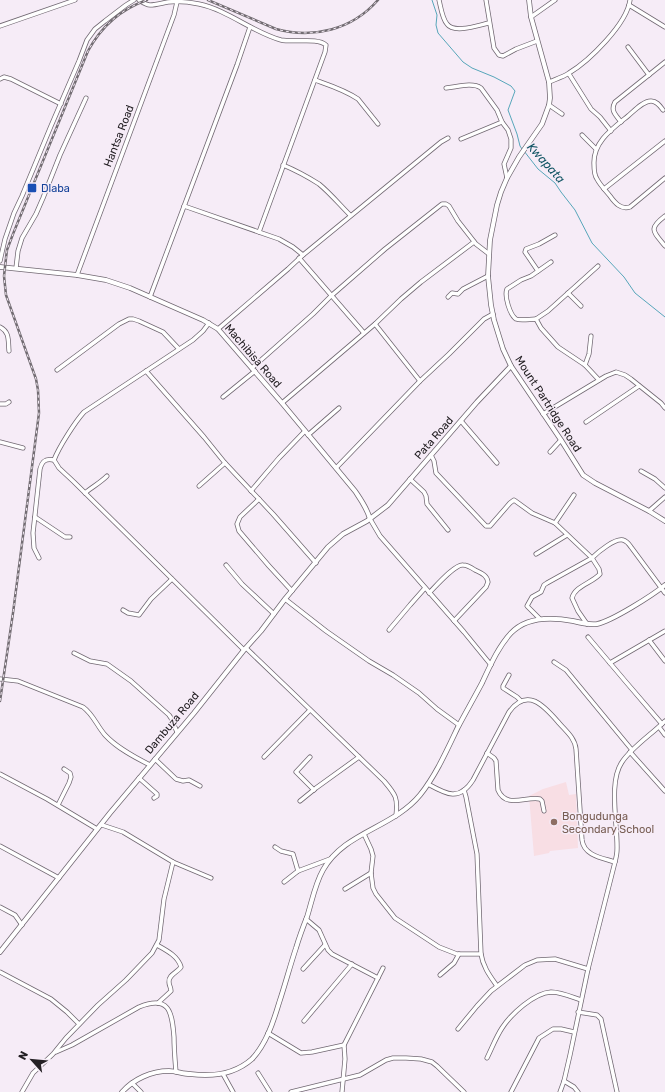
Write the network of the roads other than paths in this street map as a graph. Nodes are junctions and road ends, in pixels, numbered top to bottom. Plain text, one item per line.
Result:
1 (75, 0) edge
2 (134, 0) edge
3 (139, 0) edge
4 (439, 0) edge
5 (486, 0) edge
6 (529, 0) edge
7 (554, 0) edge
8 (630, 0) edge
9 (177, 2) junction
10 (629, 5) junction
11 (531, 17) junction
12 (489, 23) junction
13 (0, 26) edge
14 (250, 27) junction
15 (665, 27) edge
16 (537, 41) junction
17 (628, 47) dead end
18 (665, 62) edge
19 (569, 74) junction
20 (649, 74) junction
21 (0, 79) edge
22 (315, 80) junction
23 (549, 82) junction
24 (446, 88) dead end
25 (86, 98) dead end
26 (61, 104) junction
27 (549, 105) junction
28 (663, 110) dead end
29 (562, 114) dead end
30 (502, 122) junction
31 (621, 122) junction
32 (378, 124) dead end
33 (611, 131) junction
34 (582, 135) dead end
35 (448, 138) dead end
36 (461, 139) dead end
37 (665, 141) edge
38 (596, 148) junction
39 (283, 165) junction
40 (507, 178) junction
41 (665, 178) edge
42 (604, 189) junction
43 (184, 206) junction
44 (350, 215) junction
45 (665, 216) edge
46 (259, 232) junction
47 (555, 235) dead end
48 (474, 242) junction
49 (665, 246) edge
50 (302, 254) junction
51 (489, 254) junction
52 (299, 258) junction
53 (0, 261) edge
54 (551, 262) dead end
55 (598, 266) dead end
56 (0, 267) edge
57 (16, 268) junction
58 (538, 271) junction
59 (77, 275) junction
60 (488, 276) junction
61 (568, 293) junction
62 (331, 296) junction
63 (150, 297) junction
64 (448, 297) dead end
65 (581, 306) dead end
66 (493, 314) junction
67 (536, 319) junction
68 (208, 323) junction
69 (375, 324) junction
70 (0, 327) edge
71 (218, 329) junction
72 (364, 333) junction
73 (591, 336) dead end
74 (179, 349) junction
75 (9, 351) dead end
76 (585, 365) junction
77 (511, 366) junction
78 (57, 370) dead end
79 (254, 370) junction
80 (146, 371) junction
81 (598, 380) junction
82 (420, 381) junction
83 (639, 386) junction
84 (223, 397) dead end
85 (8, 402) dead end
86 (282, 403) junction
87 (0, 404) edge
88 (339, 408) dead end
89 (665, 408) edge
90 (543, 414) junction
91 (461, 421) junction
92 (586, 422) dead end
93 (307, 433) junction
94 (561, 440) junction
95 (0, 442) edge
96 (23, 448) dead end
97 (550, 452) dead end
98 (431, 455) junction
99 (54, 460) junction
100 (224, 463) junction
101 (498, 463) dead end
102 (336, 468) junction
103 (641, 471) dead end
104 (107, 476) dead end
105 (410, 479) junction
106 (199, 486) dead end
107 (665, 488) edge
108 (251, 491) junction
109 (85, 493) junction
110 (574, 495) dead end
111 (665, 497) edge
112 (259, 499) junction
113 (649, 511) junction
114 (34, 517) junction
115 (370, 519) junction
116 (665, 521) edge
117 (555, 523) junction
118 (448, 530) dead end
119 (568, 535) junction
120 (70, 537) dead end
121 (536, 554) dead end
122 (39, 558) dead end
123 (592, 558) junction
124 (316, 563) junction
125 (226, 565) dead end
126 (172, 579) junction
127 (663, 586) edge
128 (425, 588) junction
129 (292, 591) junction
130 (429, 593) junction
131 (665, 593) edge
132 (285, 599) junction
133 (122, 610) dead end
134 (274, 614) junction
135 (540, 619) junction
136 (454, 621) junction
137 (587, 624) junction
138 (389, 630) dead end
139 (665, 630) edge
140 (588, 637) dead end
141 (649, 640) junction
142 (245, 649) junction
143 (74, 653) dead end
144 (665, 661) edge
145 (554, 662) dead end
146 (610, 663) junction
147 (491, 665) junction
148 (509, 675) dead end
149 (0, 679) edge
150 (520, 701) junction
151 (310, 710) junction
152 (664, 723) edge
153 (459, 725) junction
154 (659, 727) junction
155 (177, 732) junction
156 (665, 735) edge
157 (631, 751) junction
158 (487, 753) junction
159 (264, 757) dead end
160 (310, 757) dead end
161 (359, 757) junction
162 (155, 759) junction
163 (150, 765) junction
164 (64, 769) dead end
165 (0, 774) edge
166 (139, 778) junction
167 (428, 784) junction
168 (200, 786) dead end
169 (314, 790) junction
170 (464, 790) junction
171 (665, 791) edge
172 (154, 798) dead end
173 (300, 801) dead end
174 (58, 805) junction
175 (544, 811) dead end
176 (396, 816) junction
177 (102, 825) junction
178 (97, 829) junction
179 (364, 834) junction
180 (0, 846) edge
181 (275, 848) dead end
182 (330, 859) junction
183 (173, 862) junction
184 (616, 862) junction
185 (298, 870) junction
186 (371, 873) junction
187 (59, 878) junction
188 (211, 878) dead end
189 (284, 882) dead end
190 (345, 889) dead end
191 (0, 907) edge
192 (306, 919) junction
193 (22, 925) junction
194 (325, 944) junction
195 (157, 946) junction
196 (0, 952) edge
197 (459, 954) junction
198 (481, 954) junction
199 (352, 964) junction
200 (383, 968) dead end
201 (303, 969) dead end
202 (588, 969) junction
203 (0, 972) edge
204 (440, 975) dead end
205 (378, 978) junction
206 (497, 986) junction
207 (581, 1000) junction
208 (158, 1003) junction
209 (578, 1012) junction
210 (304, 1021) dead end
211 (79, 1024) junction
212 (458, 1029) dead end
213 (574, 1032) junction
214 (268, 1033) junction
215 (344, 1045) junction
216 (55, 1052) junction
217 (487, 1058) dead end
218 (176, 1072) junction
219 (258, 1072) dead end
220 (223, 1074) junction
221 (343, 1079) junction
222 (564, 1080) junction
223 (132, 1083) junction
224 (22, 1092) edge
225 (122, 1092) edge
226 (141, 1092) edge
227 (233, 1092) edge
228 (270, 1092) edge
229 (291, 1092) edge
230 (342, 1092) edge
231 (464, 1092) edge
232 (511, 1092) edge
233 (560, 1092) edge
234 (578, 1092) edge
235 (617, 1092) edge

1 - 13 street
2 - 26 street
3 - 9 street
4 - 12 street
5 - 12 street
6 - 11 street, Mount Partridge Road
7 - 11 street
8 - 10 street
9 - 14 street
9 - 59 street, Hantsa Road
10 - 15 street
10 - 19 street
11 - 16 street, Mount Partridge Road
12 - 16 street
14 - 22 street
14 - 43 street
16 - 23 street, Mount Partridge Road
17 - 20 street
18 - 20 street
19 - 23 street
19 - 33 street
20 - 31 street
21 - 26 street
22 - 32 street
22 - 39 street
23 - 27 street, Mount Partridge Road
24 - 30 street
25 - 57 street
26 - 53 street
27 - 29 street
27 - 40 street, Mount Partridge Road
28 - 31 street
30 - 36 street
30 - 40 street
31 - 33 street
33 - 38 street
34 - 38 street
35 - 44 street
37 - 42 street
38 - 42 street
39 - 44 street
39 - 46 street
40 - 51 street, Mount Partridge Road
41 - 42 street
43 - 46 street
43 - 63 street
44 - 50 street
45 - 49 street
46 - 50 street
47 - 58 street
48 - 51 street
48 - 62 street
48 - 69 street
50 - 52 street
51 - 60 street, Mount Partridge Road
52 - 62 street
52 - 71 street
54 - 58 street
55 - 61 street
56 - 57 street, Machibisa Road
57 - 59 street, Machibisa Road
58 - 67 street
59 - 63 street, Machibisa Road
60 - 64 street
60 - 66 street, Mount Partridge Road
61 - 65 street
61 - 67 street
62 - 72 street
62 - 79 street
63 - 68 street, Machibisa Road
66 - 77 street, Mount Partridge Road
66 - 82 street
67 - 76 street
68 - 71 street, Machibisa Road
68 - 74 street
69 - 72 street
69 - 82 street
70 - 75 street
71 - 79 street, Machibisa Road
72 - 86 street
73 - 76 street
74 - 78 street
74 - 80 street
76 - 81 street
77 - 90 street, Mount Partridge Road
77 - 91 street, Pata Road
79 - 84 street
79 - 86 street, Machibisa Road
80 - 99 street
80 - 100 street
81 - 83 street
81 - 90 street
82 - 102 street
83 - 89 street
83 - 92 street
85 - 87 street
86 - 93 street, Machibisa Road
88 - 93 street
90 - 94 street, Mount Partridge Road
91 - 98 street, Pata Road
91 - 101 street
93 - 102 street, Machibisa Road
93 - 108 street
94 - 97 street
94 - 113 street, Mount Partridge Road
95 - 96 street
98 - 105 street, Pata Road
98 - 117 street
99 - 109 street
99 - 114 street
100 - 106 street
100 - 108 street
102 - 115 street, Machibisa Road
103 - 107 street
104 - 109 street
105 - 115 street, Pata Road
105 - 118 street
108 - 112 street
109 - 126 street
110 - 117 street
111 - 113 street
112 - 124 street
112 - 129 street
113 - 116 street
114 - 120 street
114 - 122 street
115 - 124 street, Dambuza Road
115 - 128 street
117 - 119 street
119 - 121 street
119 - 123 street
123 - 127 street
123 - 135 street
123 - 137 street
124 - 129 street, Dambuza Road
125 - 134 street
126 - 133 street
126 - 142 street
127 - 131 street
127 - 137 street
128 - 130 street
128 - 138 street
129 - 132 street, Dambuza Road
130 - 136 street
130 - 136 street
132 - 134 street, Dambuza Road
132 - 153 street
134 - 142 street, Dambuza Road
135 - 137 street
135 - 147 street
136 - 147 street
139 - 141 street
140 - 146 street
141 - 144 street
141 - 146 street
142 - 151 street
142 - 155 street, Dambuza Road
143 - 155 street
145 - 157 street
146 - 152 street
147 - 153 street
148 - 150 street
149 - 163 street
150 - 158 street
150 - 184 street
151 - 159 street
151 - 161 street
152 - 154 street
153 - 167 street
154 - 156 street
154 - 157 street
155 - 162 street, Dambuza Road
157 - 171 street
157 - 184 street
158 - 170 street
158 - 175 street
160 - 169 street
161 - 169 street
161 - 176 street
162 - 163 street, Dambuza Road
162 - 168 street
163 - 166 street, Dambuza Road
164 - 174 street
165 - 174 street
166 - 172 street
166 - 177 street, Dambuza Road
167 - 170 street
167 - 176 street
169 - 173 street
170 - 198 street
174 - 178 street
176 - 179 street
177 - 178 street, Dambuza Road
177 - 183 street
178 - 187 street, Dambuza Road
179 - 182 street
179 - 186 street
180 - 187 street
181 - 185 street
182 - 185 street
182 - 192 street
183 - 188 street
183 - 195 street
184 - 202 street
185 - 189 street
186 - 190 street
186 - 197 street
187 - 193 street, Dambuza Road
191 - 193 street
192 - 194 street
192 - 214 street
193 - 196 street, Dambuza Road
194 - 199 street
194 - 201 street
195 - 208 street
195 - 211 street
197 - 198 street
197 - 204 street
198 - 206 street
199 - 205 street
199 - 210 street
200 - 205 street
202 - 206 street
202 - 207 street
203 - 211 street
205 - 215 street
206 - 212 street
207 - 209 street
207 - 217 street
208 - 216 street
208 - 218 street
209 - 213 street
209 - 235 street
211 - 216 street
213 - 222 street
213 - 232 street
214 - 215 street
214 - 220 street
215 - 221 street
216 - 224 street
218 - 220 street
218 - 223 street
219 - 228 street
220 - 227 street
221 - 229 street
221 - 230 street
221 - 231 street
222 - 233 street
222 - 234 street
223 - 225 street
223 - 226 street

